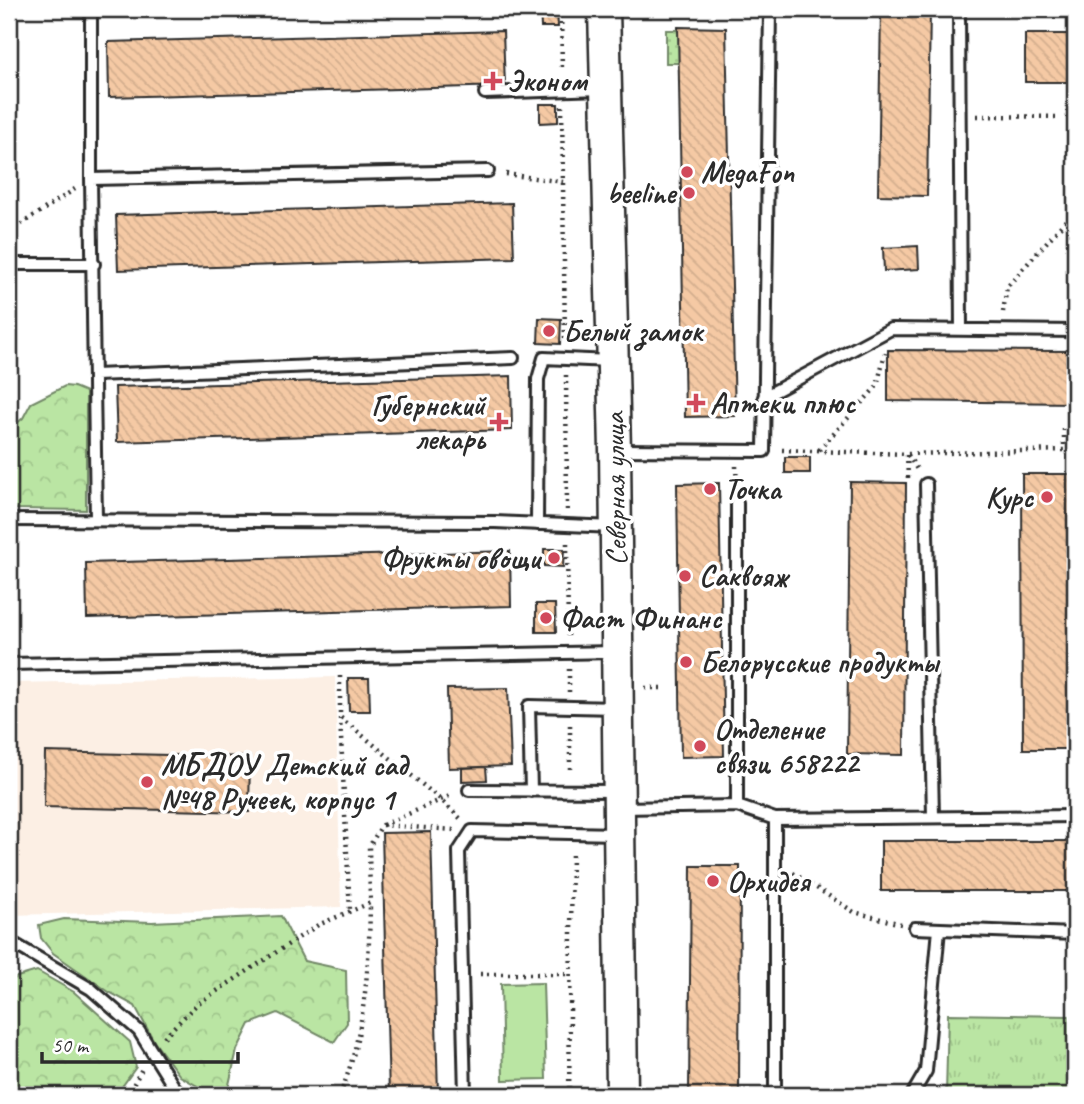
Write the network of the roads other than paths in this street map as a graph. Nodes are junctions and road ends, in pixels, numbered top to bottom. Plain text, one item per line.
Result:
1 (91, 9) edge
2 (604, 9) edge
3 (770, 9) edge
4 (959, 9) edge
5 (605, 89) junction
6 (485, 93) dead end
7 (488, 171) road end
8 (91, 180) junction
9 (9, 264) edge
10 (94, 264) junction
11 (961, 330) junction
12 (1075, 331) edge
13 (513, 358) dead end
14 (613, 361) junction
15 (95, 375) junction
16 (764, 397) junction
17 (615, 450) junction
18 (926, 484) dead end
19 (737, 503) road end
20 (96, 519) junction
21 (9, 520) edge
22 (537, 523) junction
23 (616, 527) junction
24 (617, 652) junction
25 (9, 664) edge
26 (619, 708) junction
27 (469, 790) road end
28 (531, 791) junction
29 (737, 806) junction
30 (619, 811) junction
31 (933, 816) junction
32 (1075, 816) edge
33 (775, 819) junction
34 (915, 928) road end
35 (939, 929) junction
36 (1075, 934) edge
37 (9, 941) edge
38 (179, 1095) edge
39 (465, 1095) edge
40 (622, 1095) edge
41 (775, 1095) edge
42 (912, 1095) edge

1 - 8 lane
2 - 5 main road, Северная улица
3 - 16 lane
4 - 11 lane
5 - 6 lane
5 - 14 main road, Северная улица
7 - 8 lane
8 - 10 lane
9 - 10 lane
10 - 15 lane
11 - 12 lane
11 - 16 lane
13 - 15 lane
14 - 17 main road, Северная улица
14 - 22 lane
15 - 20 lane
16 - 17 lane
17 - 23 main road, Северная улица
18 - 31 lane
19 - 29 lane
20 - 21 lane
20 - 22 lane
22 - 23 lane
23 - 24 main road, Северная улица
24 - 25 lane
24 - 26 main road, Северная улица
26 - 28 lane
26 - 30 main road, Северная улица
27 - 28 lane
28 - 30 lane
29 - 30 lane
29 - 33 lane
30 - 39 lane
30 - 40 main road, Северная улица
31 - 32 lane
31 - 33 lane
33 - 41 lane
34 - 35 lane
35 - 36 lane
35 - 42 lane
37 - 38 lane

